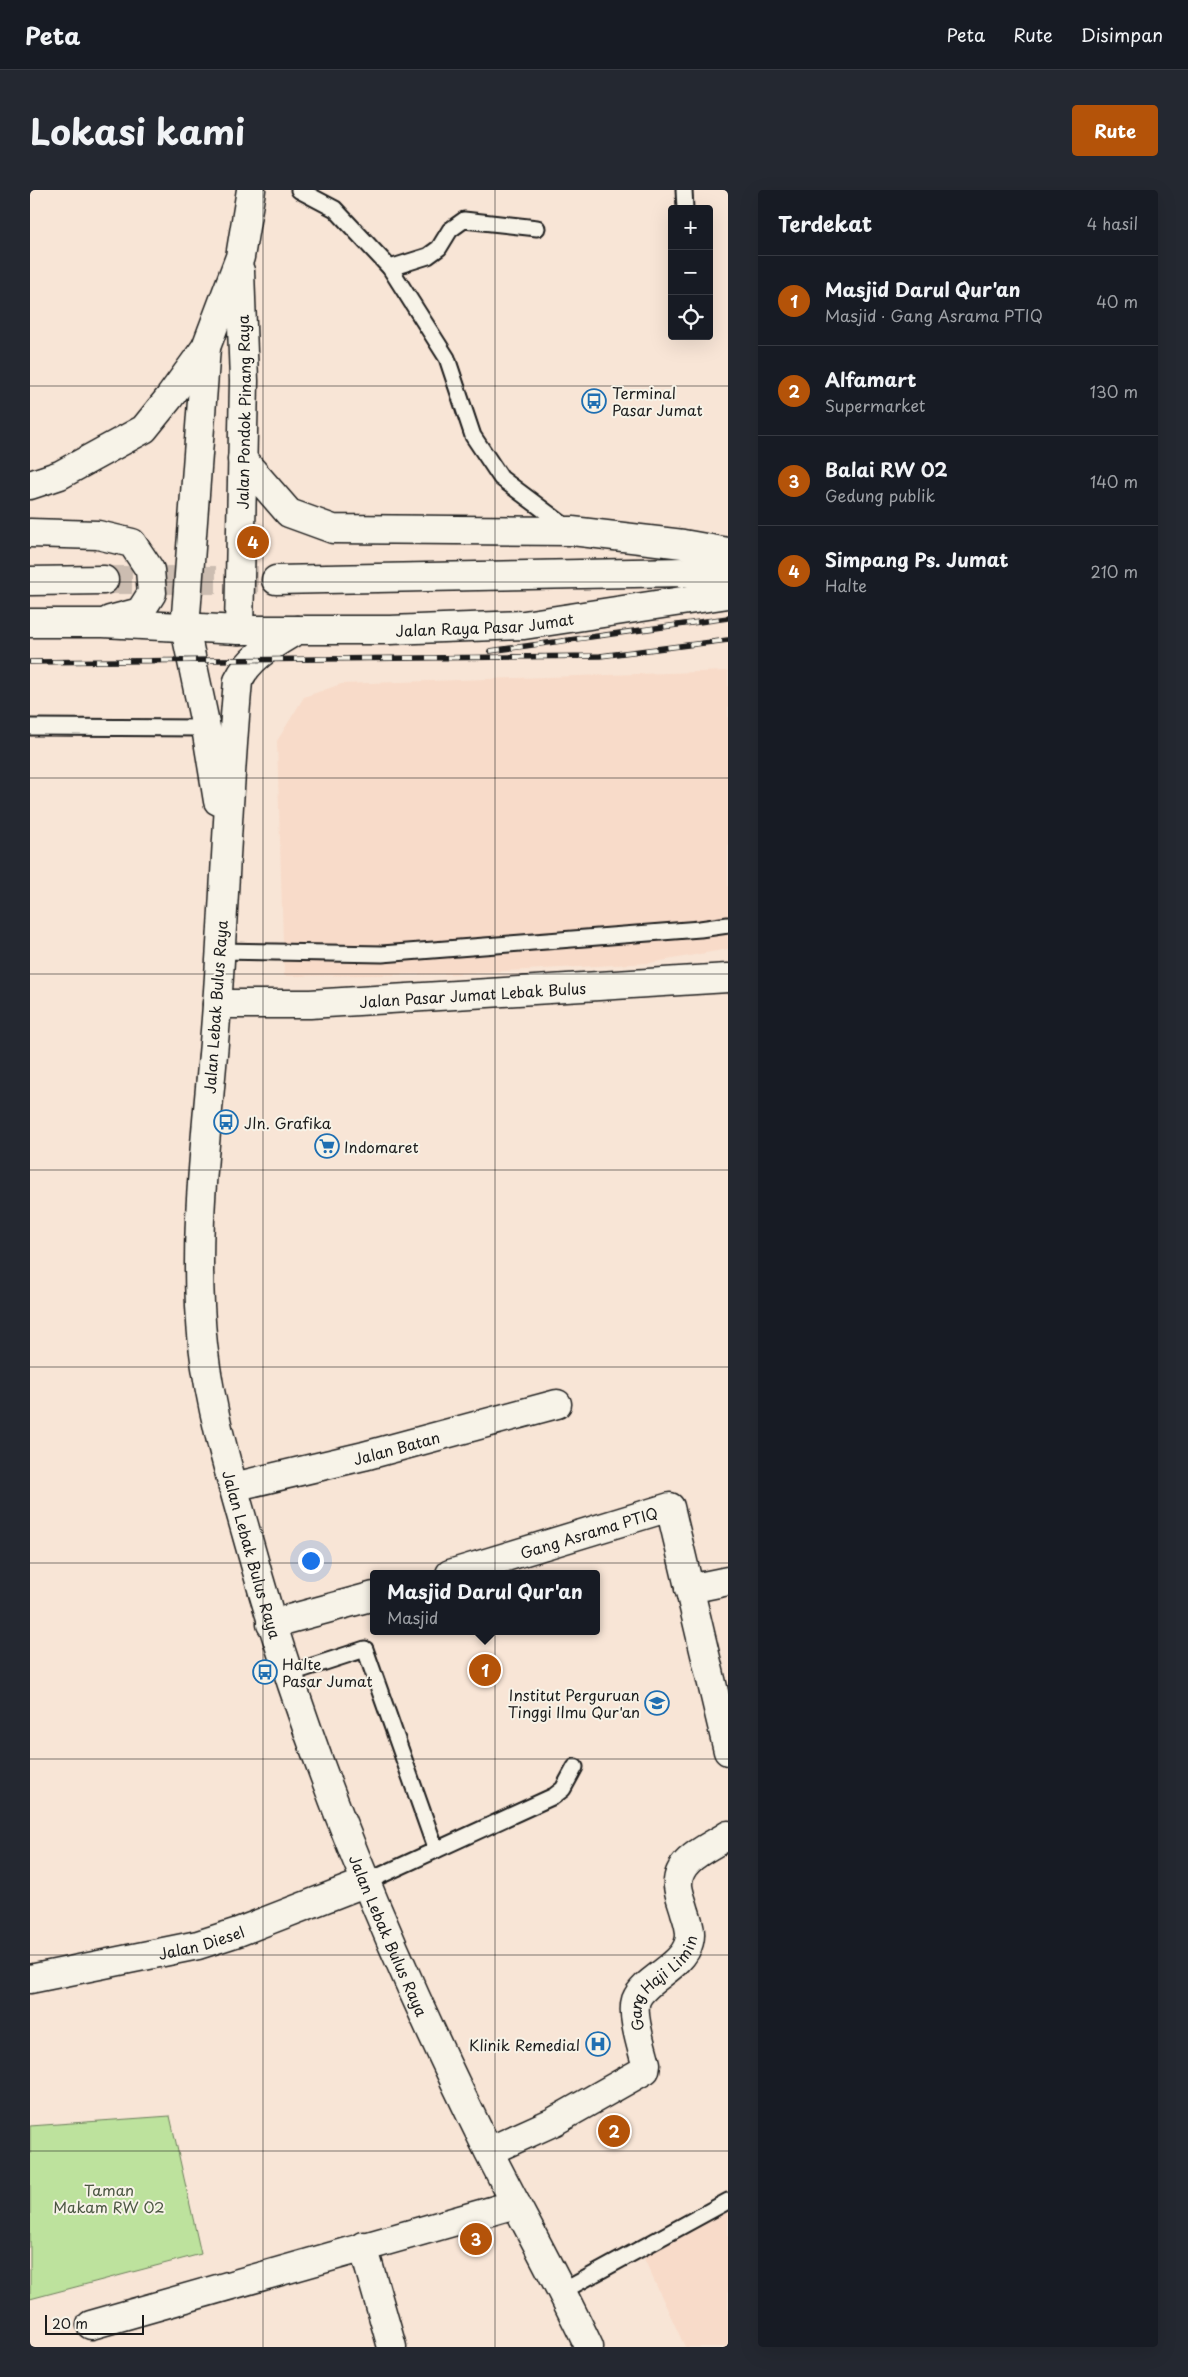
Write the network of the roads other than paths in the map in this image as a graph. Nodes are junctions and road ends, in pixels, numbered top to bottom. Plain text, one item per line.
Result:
1 (251, 190) edge
2 (300, 190) edge
3 (684, 190) edge
4 (685, 205) edge
5 (537, 228) dead end
6 (240, 257) junction
7 (390, 268) junction
8 (206, 347) junction
9 (242, 459) junction
10 (30, 485) edge
11 (572, 531) junction
12 (30, 533) edge
13 (728, 552) edge
14 (728, 573) edge
15 (104, 580) tunnel mouth
16 (276, 580) tunnel mouth
17 (30, 581) edge
18 (728, 594) edge
19 (102, 622) junction
20 (30, 623) edge
21 (184, 628) junction
22 (239, 630) junction
23 (297, 630) junction
24 (30, 727) edge
25 (206, 728) junction
26 (226, 849) junction
27 (728, 924) edge
28 (220, 951) junction
29 (728, 978) edge
30 (217, 1004) junction
31 (557, 1404) dead end
32 (233, 1487) junction
33 (463, 1570) edge
34 (728, 1581) edge
35 (690, 1589) junction
36 (370, 1597) edge
37 (271, 1624) junction
38 (288, 1674) junction
39 (728, 1751) edge
40 (575, 1767) dead end
41 (728, 1835) edge
42 (436, 1850) junction
43 (364, 1882) junction
44 (30, 1979) edge
45 (489, 2151) junction
46 (728, 2201) edge
47 (516, 2204) junction
48 (363, 2246) junction
49 (563, 2291) junction
50 (90, 2326) dead end
51 (392, 2347) edge
52 (589, 2347) edge

1 - 6 main road, Jalan Pondok Pinang Raya
2 - 7 lane
3 - 4 lane
5 - 7 lane
6 - 8 main road, Jalan Pondok Pinang Raya
6 - 9 main road, Jalan Pondok Pinang Raya
7 - 11 lane
8 - 10 main road, Jalan Pondok Pinang Raya
8 - 21 main road, Jalan Pondok Pinang Raya
9 - 11 main road
9 - 22 main road, Jalan Pondok Pinang Raya
11 - 13 main road
12 - 19 main road
14 - 16 main road
15 - 17 main road
18 - 23 main road, Jalan Raya Pasar Jumat
19 - 20 main road
19 - 21 main road, Jalan Raya Pasar Jumat
21 - 22 main road, Jalan Raya Pasar Jumat
21 - 25 main road, Jalan Lebak Bulus Raya
22 - 23 main road, Jalan Raya Pasar Jumat
23 - 26 main road, Jalan Lebak Bulus Raya
24 - 25 lane
25 - 26 main road, Jalan Lebak Bulus Raya
26 - 28 main road, Jalan Lebak Bulus Raya
27 - 28 lane
28 - 30 main road, Jalan Lebak Bulus Raya
29 - 30 main road, Jalan Pasar Jumat Lebak Bulus
30 - 32 main road, Jalan Lebak Bulus Raya
31 - 32 main road, Jalan Batan
32 - 37 main road, Jalan Lebak Bulus Raya
33 - 35 main road, Gang Asrama PTIQ
34 - 35 main road
35 - 39 main road
36 - 37 main road
37 - 38 main road, Jalan Lebak Bulus Raya
38 - 42 lane
38 - 43 main road, Jalan Lebak Bulus Raya
40 - 42 lane
41 - 45 main road, Gang Haji Limin
42 - 43 lane
43 - 44 main road, Jalan Diesel
43 - 45 main road, Jalan Lebak Bulus Raya
45 - 47 main road, Jalan Lebak Bulus Raya
46 - 49 lane
47 - 48 main road
47 - 49 main road, Jalan Lebak Bulus Raya
48 - 50 main road
48 - 51 main road
49 - 52 main road, Jalan Lebak Bulus Raya

